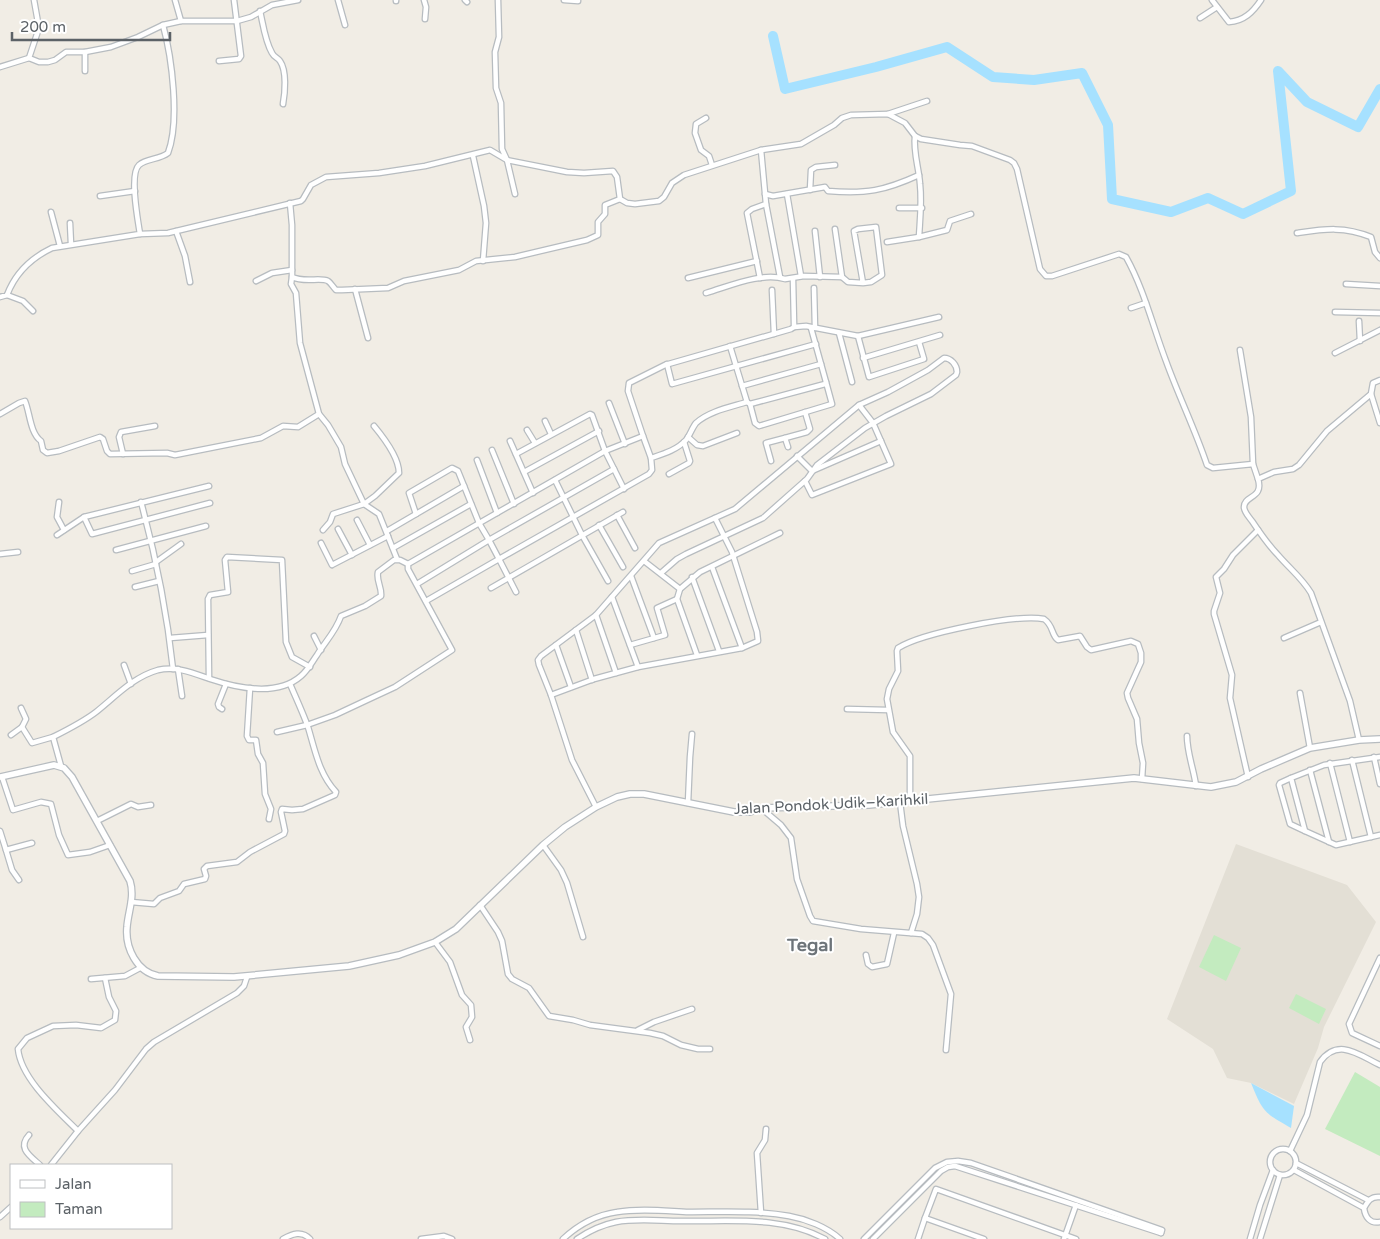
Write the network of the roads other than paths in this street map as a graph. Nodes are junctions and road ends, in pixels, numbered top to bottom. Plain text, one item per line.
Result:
1 (34, 0) edge
2 (175, 0) edge
3 (234, 0) edge
4 (295, 0) edge
5 (338, 0) edge
6 (424, 0) edge
7 (498, 0) edge
8 (564, 0) edge
9 (1212, 0) edge
10 (1261, 0) edge
11 (578, 1) edge
12 (272, 2) edge
13 (1217, 7) junction
14 (260, 11) junction
15 (425, 18) dead end
16 (1200, 18) dead end
17 (181, 20) junction
18 (237, 21) junction
19 (163, 25) junction
20 (345, 25) dead end
21 (85, 52) junction
22 (29, 58) junction
23 (219, 61) dead end
24 (0, 67) edge
25 (85, 71) dead end
26 (927, 101) dead end
27 (283, 104) dead end
28 (888, 114) junction
29 (706, 118) dead end
30 (915, 136) junction
31 (761, 150) junction
32 (473, 156) junction
33 (507, 160) junction
34 (712, 165) junction
35 (835, 165) dead end
36 (919, 175) junction
37 (810, 190) junction
38 (135, 191) junction
39 (515, 194) dead end
40 (765, 194) junction
41 (787, 194) junction
42 (100, 196) dead end
43 (620, 199) junction
44 (290, 203) junction
45 (766, 204) junction
46 (899, 208) dead end
47 (922, 208) junction
48 (51, 212) dead end
49 (971, 214) dead end
50 (70, 223) dead end
51 (835, 229) dead end
52 (176, 231) junction
53 (814, 231) dead end
54 (1297, 233) dead end
55 (140, 234) junction
56 (919, 237) junction
57 (887, 242) dead end
58 (70, 244) junction
59 (60, 246) junction
60 (1380, 258) edge
61 (757, 261) junction
62 (483, 262) junction
63 (292, 270) junction
64 (801, 276) junction
65 (292, 277) junction
66 (780, 277) junction
67 (820, 277) junction
68 (842, 277) junction
69 (688, 278) dead end
70 (760, 278) junction
71 (793, 278) junction
72 (256, 281) dead end
73 (190, 282) dead end
74 (863, 283) junction
75 (1346, 284) dead end
76 (1380, 286) edge
77 (814, 288) dead end
78 (355, 289) junction
79 (772, 290) dead end
80 (706, 293) dead end
81 (7, 295) junction
82 (0, 297) edge
83 (1146, 304) junction
84 (1131, 308) dead end
85 (33, 311) dead end
86 (1335, 312) dead end
87 (1380, 313) edge
88 (938, 317) dead end
89 (1359, 321) dead end
90 (794, 327) junction
91 (813, 328) junction
92 (1380, 330) edge
93 (839, 333) junction
94 (774, 334) junction
95 (858, 336) junction
96 (940, 336) dead end
97 (368, 338) dead end
98 (1360, 341) junction
99 (919, 342) junction
100 (816, 344) junction
101 (730, 346) junction
102 (1240, 350) dead end
103 (1335, 353) dead end
104 (863, 358) junction
105 (667, 364) junction
106 (821, 364) junction
107 (736, 366) junction
108 (1380, 380) edge
109 (826, 382) junction
110 (852, 382) dead end
111 (742, 386) junction
112 (1371, 394) junction
113 (609, 403) dead end
114 (749, 403) junction
115 (859, 405) junction
116 (806, 412) junction
117 (0, 414) edge
118 (319, 414) junction
119 (545, 421) dead end
120 (873, 423) junction
121 (1380, 423) edge
122 (155, 426) dead end
123 (374, 426) dead end
124 (527, 430) dead end
125 (599, 431) junction
126 (737, 433) dead end
127 (551, 434) junction
128 (643, 436) junction
129 (688, 437) junction
130 (785, 438) junction
131 (510, 441) dead end
132 (881, 441) junction
133 (684, 442) junction
134 (535, 443) junction
135 (625, 444) junction
136 (788, 447) dead end
137 (492, 450) dead end
138 (605, 452) junction
139 (123, 454) junction
140 (516, 454) junction
141 (797, 456) junction
142 (651, 458) junction
143 (477, 460) dead end
144 (771, 461) dead end
145 (1253, 464) junction
146 (614, 469) junction
147 (812, 471) junction
148 (524, 472) junction
149 (669, 474) dead end
150 (1258, 479) junction
151 (555, 480) junction
152 (805, 481) junction
153 (209, 486) dead end
154 (464, 486) junction
155 (624, 489) junction
156 (533, 493) junction
157 (564, 498) junction
158 (58, 502) dead end
159 (141, 502) junction
160 (210, 503) dead end
161 (364, 504) junction
162 (471, 504) junction
163 (514, 504) junction
164 (623, 512) dead end
165 (497, 513) junction
166 (416, 514) junction
167 (617, 515) junction
168 (84, 517) junction
169 (573, 517) junction
170 (716, 518) junction
171 (146, 520) junction
172 (357, 520) dead end
173 (479, 523) junction
174 (599, 525) junction
175 (206, 526) dead end
176 (338, 529) dead end
177 (64, 530) junction
178 (323, 530) dead end
179 (1258, 530) junction
180 (388, 533) junction
181 (780, 533) dead end
182 (57, 535) dead end
183 (582, 535) junction
184 (725, 536) junction
185 (489, 540) junction
186 (151, 541) junction
187 (181, 544) dead end
188 (321, 544) dead end
189 (370, 545) junction
190 (393, 548) junction
191 (635, 548) dead end
192 (116, 550) dead end
193 (18, 552) dead end
194 (0, 554) edge
195 (352, 555) junction
196 (734, 556) junction
197 (397, 559) junction
198 (499, 559) junction
199 (644, 561) junction
200 (156, 563) junction
201 (408, 564) junction
202 (623, 567) dead end
203 (712, 567) junction
204 (132, 571) dead end
205 (661, 573) junction
206 (631, 576) junction
207 (508, 577) junction
208 (692, 578) junction
209 (160, 581) junction
210 (608, 581) dead end
211 (417, 584) junction
212 (136, 587) dead end
213 (491, 588) dead end
214 (680, 589) junction
215 (516, 592) dead end
216 (612, 597) junction
217 (677, 599) junction
218 (426, 602) junction
219 (596, 615) junction
220 (1321, 622) junction
221 (576, 630) junction
222 (208, 635) junction
223 (314, 636) dead end
224 (170, 638) junction
225 (654, 638) junction
226 (1284, 638) dead end
227 (556, 645) junction
228 (630, 645) junction
229 (742, 648) junction
230 (321, 650) junction
231 (720, 651) junction
232 (697, 655) junction
233 (124, 665) dead end
234 (310, 666) junction
235 (638, 667) junction
236 (176, 669) junction
237 (616, 673) junction
238 (209, 678) junction
239 (592, 680) junction
240 (131, 684) junction
241 (226, 684) junction
242 (290, 684) junction
243 (571, 687) junction
244 (250, 688) junction
245 (1300, 692) dead end
246 (551, 695) junction
247 (182, 696) dead end
248 (21, 708) dead end
249 (222, 709) dead end
250 (847, 709) dead end
251 (888, 710) junction
252 (307, 725) junction
253 (22, 728) junction
254 (277, 732) dead end
255 (692, 734) dead end
256 (11, 735) dead end
257 (1188, 736) dead end
258 (52, 737) junction
259 (1380, 739) edge
260 (1359, 740) junction
261 (1310, 748) junction
262 (1380, 756) edge
263 (1374, 757) junction
264 (1352, 760) junction
265 (1330, 763) junction
266 (62, 766) junction
267 (1310, 770) junction
268 (1, 777) edge
269 (1248, 777) junction
270 (1292, 778) junction
271 (1142, 779) junction
272 (1380, 784) edge
273 (1196, 786) junction
274 (910, 800) junction
275 (900, 802) junction
276 (688, 803) junction
277 (151, 805) dead end
278 (596, 807) junction
279 (761, 808) junction
280 (269, 819) dead end
281 (97, 821) junction
282 (0, 831) edge
283 (1305, 831) junction
284 (1380, 835) edge
285 (1371, 837) junction
286 (1329, 842) junction
287 (1350, 842) junction
288 (32, 843) dead end
289 (543, 845) junction
290 (110, 846) junction
291 (6, 850) junction
292 (19, 880) dead end
293 (131, 902) junction
294 (480, 905) junction
295 (894, 933) junction
296 (911, 933) junction
297 (583, 937) dead end
298 (435, 942) junction
299 (866, 955) dead end
300 (1380, 958) edge
301 (140, 968) junction
302 (247, 976) junction
303 (105, 978) junction
304 (91, 979) dead end
305 (692, 1009) dead end
306 (638, 1030) junction
307 (470, 1040) dead end
308 (1380, 1046) edge
309 (710, 1049) dead end
310 (946, 1050) dead end
311 (1380, 1065) edge
312 (766, 1129) dead end
313 (78, 1131) junction
314 (29, 1135) dead end
315 (1290, 1151) junction
316 (1296, 1163) junction
317 (39, 1164) edge
318 (52, 1164) edge
319 (1273, 1170) junction
320 (1294, 1170) junction
321 (1280, 1175) junction
322 (1380, 1197) edge
323 (1368, 1200) junction
324 (902, 1202) junction
325 (1077, 1204) junction
326 (906, 1206) junction
327 (1364, 1208) junction
328 (761, 1213) junction
329 (925, 1218) junction
330 (1380, 1222) edge
331 (878, 1225) junction
332 (883, 1229) junction
333 (1065, 1237) edge
334 (283, 1239) edge
335 (310, 1239) edge
336 (421, 1239) edge
337 (452, 1239) edge
338 (563, 1239) edge
339 (577, 1239) edge
340 (824, 1239) edge
341 (840, 1239) edge
342 (864, 1239) edge
343 (873, 1239) edge
344 (918, 1239) edge
345 (984, 1239) edge
346 (1076, 1239) edge
347 (1250, 1239) edge
348 (1260, 1239) edge

1 - 22 street
2 - 17 street
3 - 18 street
4 - 12 street
5 - 20 street
6 - 15 street
7 - 33 street
8 - 11 street
9 - 13 street
10 - 13 street
12 - 14 street
13 - 16 street
14 - 18 street
14 - 27 street
17 - 18 street
17 - 19 street
18 - 23 street
19 - 21 street
19 - 38 street
21 - 22 street
21 - 25 street
22 - 24 street
26 - 28 street
28 - 30 street
28 - 31 street
29 - 34 street
30 - 36 street
30 - 83 street
31 - 34 street
31 - 40 street
32 - 33 street
32 - 44 street
32 - 62 street
33 - 39 street
33 - 43 street
34 - 43 street
35 - 37 street
36 - 37 street
36 - 47 street
37 - 41 street
38 - 42 street
38 - 55 street
40 - 41 street
40 - 45 street
41 - 64 street
43 - 62 street
44 - 52 street
44 - 63 street
45 - 61 street
45 - 66 street
46 - 47 street
47 - 56 street
48 - 59 street
49 - 56 street
50 - 58 street
51 - 68 street
52 - 55 street
52 - 73 street
53 - 67 street
54 - 60 street
55 - 58 street
56 - 57 street
58 - 59 street
59 - 81 street
61 - 69 street
61 - 70 street
62 - 78 street
63 - 65 street
63 - 72 street
64 - 67 street
64 - 71 street
65 - 78 street
65 - 118 street
66 - 70 street
66 - 71 street
67 - 68 street
68 - 74 street
70 - 80 street
71 - 90 street
74 - 74 street
75 - 76 street
77 - 91 street
78 - 97 street
79 - 94 street
81 - 82 street
81 - 85 street
83 - 84 street
83 - 145 street
86 - 87 street
88 - 95 street
89 - 98 street
90 - 91 street
90 - 94 street
91 - 93 street
91 - 100 street
92 - 98 street
93 - 95 street
93 - 110 street
94 - 101 street
95 - 104 street
96 - 99 street
98 - 103 street
99 - 104 street
99 - 104 street
100 - 106 street
100 - 107 street
101 - 105 street
101 - 107 street
102 - 145 street
105 - 107 street
105 - 128 street
106 - 109 street
106 - 111 street
107 - 111 street
108 - 112 street
109 - 114 street
109 - 116 street
111 - 114 street
112 - 121 street
112 - 150 street
113 - 135 street
114 - 116 street
114 - 129 street
115 - 120 street
115 - 120 street
115 - 141 street
116 - 130 street
117 - 139 street
118 - 139 street
118 - 161 street
119 - 127 street
120 - 132 street
120 - 147 street
122 - 139 street
123 - 161 street
124 - 134 street
125 - 127 street
125 - 138 street
125 - 148 street
126 - 129 street
127 - 134 street
128 - 135 street
128 - 142 street
129 - 133 street
130 - 136 street
130 - 144 street
131 - 140 street
132 - 147 street
132 - 152 street
133 - 142 street
133 - 149 street
134 - 140 street
135 - 138 street
137 - 163 street
138 - 146 street
138 - 151 street
140 - 148 street
141 - 147 street
141 - 170 street
142 - 155 street
143 - 165 street
145 - 150 street
146 - 155 street
146 - 157 street
147 - 152 street
148 - 156 street
150 - 179 street
151 - 156 street
151 - 157 street
152 - 184 street
153 - 159 street
154 - 162 street
154 - 166 street
154 - 166 street
155 - 169 street
156 - 163 street
157 - 169 street
157 - 185 street
158 - 177 street
159 - 168 street
159 - 171 street
160 - 171 street
161 - 178 street
161 - 180 street
162 - 173 street
162 - 190 street
163 - 165 street
164 - 167 street
165 - 173 street
166 - 180 street
167 - 174 street
167 - 191 street
168 - 171 street
168 - 177 street
169 - 183 street
169 - 198 street
170 - 184 street
170 - 199 street
171 - 186 street
172 - 189 street
173 - 185 street
173 - 201 street
174 - 183 street
174 - 202 street
175 - 186 street
176 - 195 street
177 - 182 street
179 - 220 street
179 - 269 street
180 - 189 street
180 - 190 street
181 - 196 street
183 - 207 street
183 - 210 street
184 - 196 street
184 - 205 street
185 - 198 street
185 - 211 street
186 - 192 street
186 - 200 street
187 - 200 street
188 - 195 street
189 - 195 street
190 - 197 street
193 - 194 street
196 - 203 street
196 - 229 street
197 - 201 street
197 - 230 street
198 - 207 street
198 - 218 street
199 - 205 street
199 - 206 street
200 - 204 street
200 - 209 street
201 - 211 street
203 - 208 street
203 - 229 street
205 - 214 street
206 - 216 street
206 - 225 street
207 - 213 street
207 - 215 street
208 - 214 street
208 - 231 street
209 - 212 street
209 - 224 street
211 - 218 street
214 - 217 street
216 - 219 street
216 - 228 street
217 - 225 street
217 - 232 street
218 - 252 street
219 - 221 street
219 - 237 street
220 - 226 street
220 - 260 street
221 - 227 street
221 - 239 street
222 - 224 street
222 - 234 street
222 - 238 street
223 - 230 street
224 - 236 street
225 - 228 street
227 - 243 street
227 - 246 street
228 - 235 street
229 - 231 street
230 - 234 street
231 - 232 street
232 - 235 street
233 - 240 street
234 - 242 street
235 - 237 street
236 - 238 street
236 - 240 street
236 - 247 street
237 - 239 street
238 - 241 street
239 - 243 street
240 - 258 street
241 - 244 street
241 - 249 street
242 - 244 street
242 - 252 street
243 - 246 street
244 - 280 street
245 - 261 street
246 - 278 street
248 - 253 street
250 - 251 street
251 - 271 street
251 - 274 street
252 - 254 street
252 - 293 street
253 - 256 street
253 - 258 street
255 - 276 street
257 - 273 street
258 - 266 street
259 - 260 street, Jalan Pondok Udik–Karihkil
260 - 261 street, Jalan Pondok Udik–Karihkil
261 - 269 street, Jalan Pondok Udik–Karihkil
262 - 263 street
263 - 264 street
263 - 272 street
264 - 265 street
264 - 285 street
265 - 267 street
265 - 287 street
266 - 268 street
266 - 281 street
267 - 270 street
267 - 286 street
268 - 290 street
269 - 273 street, Jalan Pondok Udik–Karihkil
270 - 283 street
270 - 283 street
271 - 273 street, Jalan Pondok Udik–Karihkil
271 - 274 street, Jalan Pondok Udik–Karihkil
274 - 275 street, Jalan Pondok Udik–Karihkil
275 - 279 street, Jalan Pondok Udik–Karihkil
275 - 296 street
276 - 278 street, Jalan Pondok Udik–Karihkil
276 - 279 street, Jalan Pondok Udik–Karihkil
277 - 281 street
278 - 289 street, Jalan Pondok Udik–Karihkil
279 - 295 street
281 - 290 street
282 - 291 street
283 - 286 street
284 - 285 street
285 - 287 street
286 - 287 street
288 - 291 street
289 - 294 street, Jalan Pondok Udik–Karihkil
289 - 297 street
290 - 293 street
291 - 292 street
293 - 301 street
294 - 298 street, Jalan Pondok Udik–Karihkil
294 - 306 street
295 - 296 street
295 - 299 street
296 - 310 street
298 - 302 street, Jalan Pondok Udik–Karihkil
298 - 307 street
300 - 308 street
301 - 302 street, Jalan Pondok Udik–Karihkil
301 - 303 street
302 - 313 street
303 - 304 street
303 - 313 street
305 - 306 street
306 - 309 street
311 - 315 street
312 - 328 street
313 - 318 street
314 - 317 street
315 - 316 street
315 - 319 street
316 - 320 street
316 - 323 street
319 - 321 street
319 - 347 street
320 - 321 street
320 - 327 street
321 - 348 street
322 - 323 street
323 - 327 street
324 - 325 street
324 - 326 street
324 - 331 street
325 - 325 street
325 - 326 street
325 - 333 street
326 - 332 street
327 - 330 street
328 - 338 street
328 - 341 street
329 - 333 street
329 - 344 street
329 - 345 street
331 - 332 street
331 - 342 street
332 - 343 street
333 - 346 street
334 - 335 street
336 - 337 street
339 - 340 street

